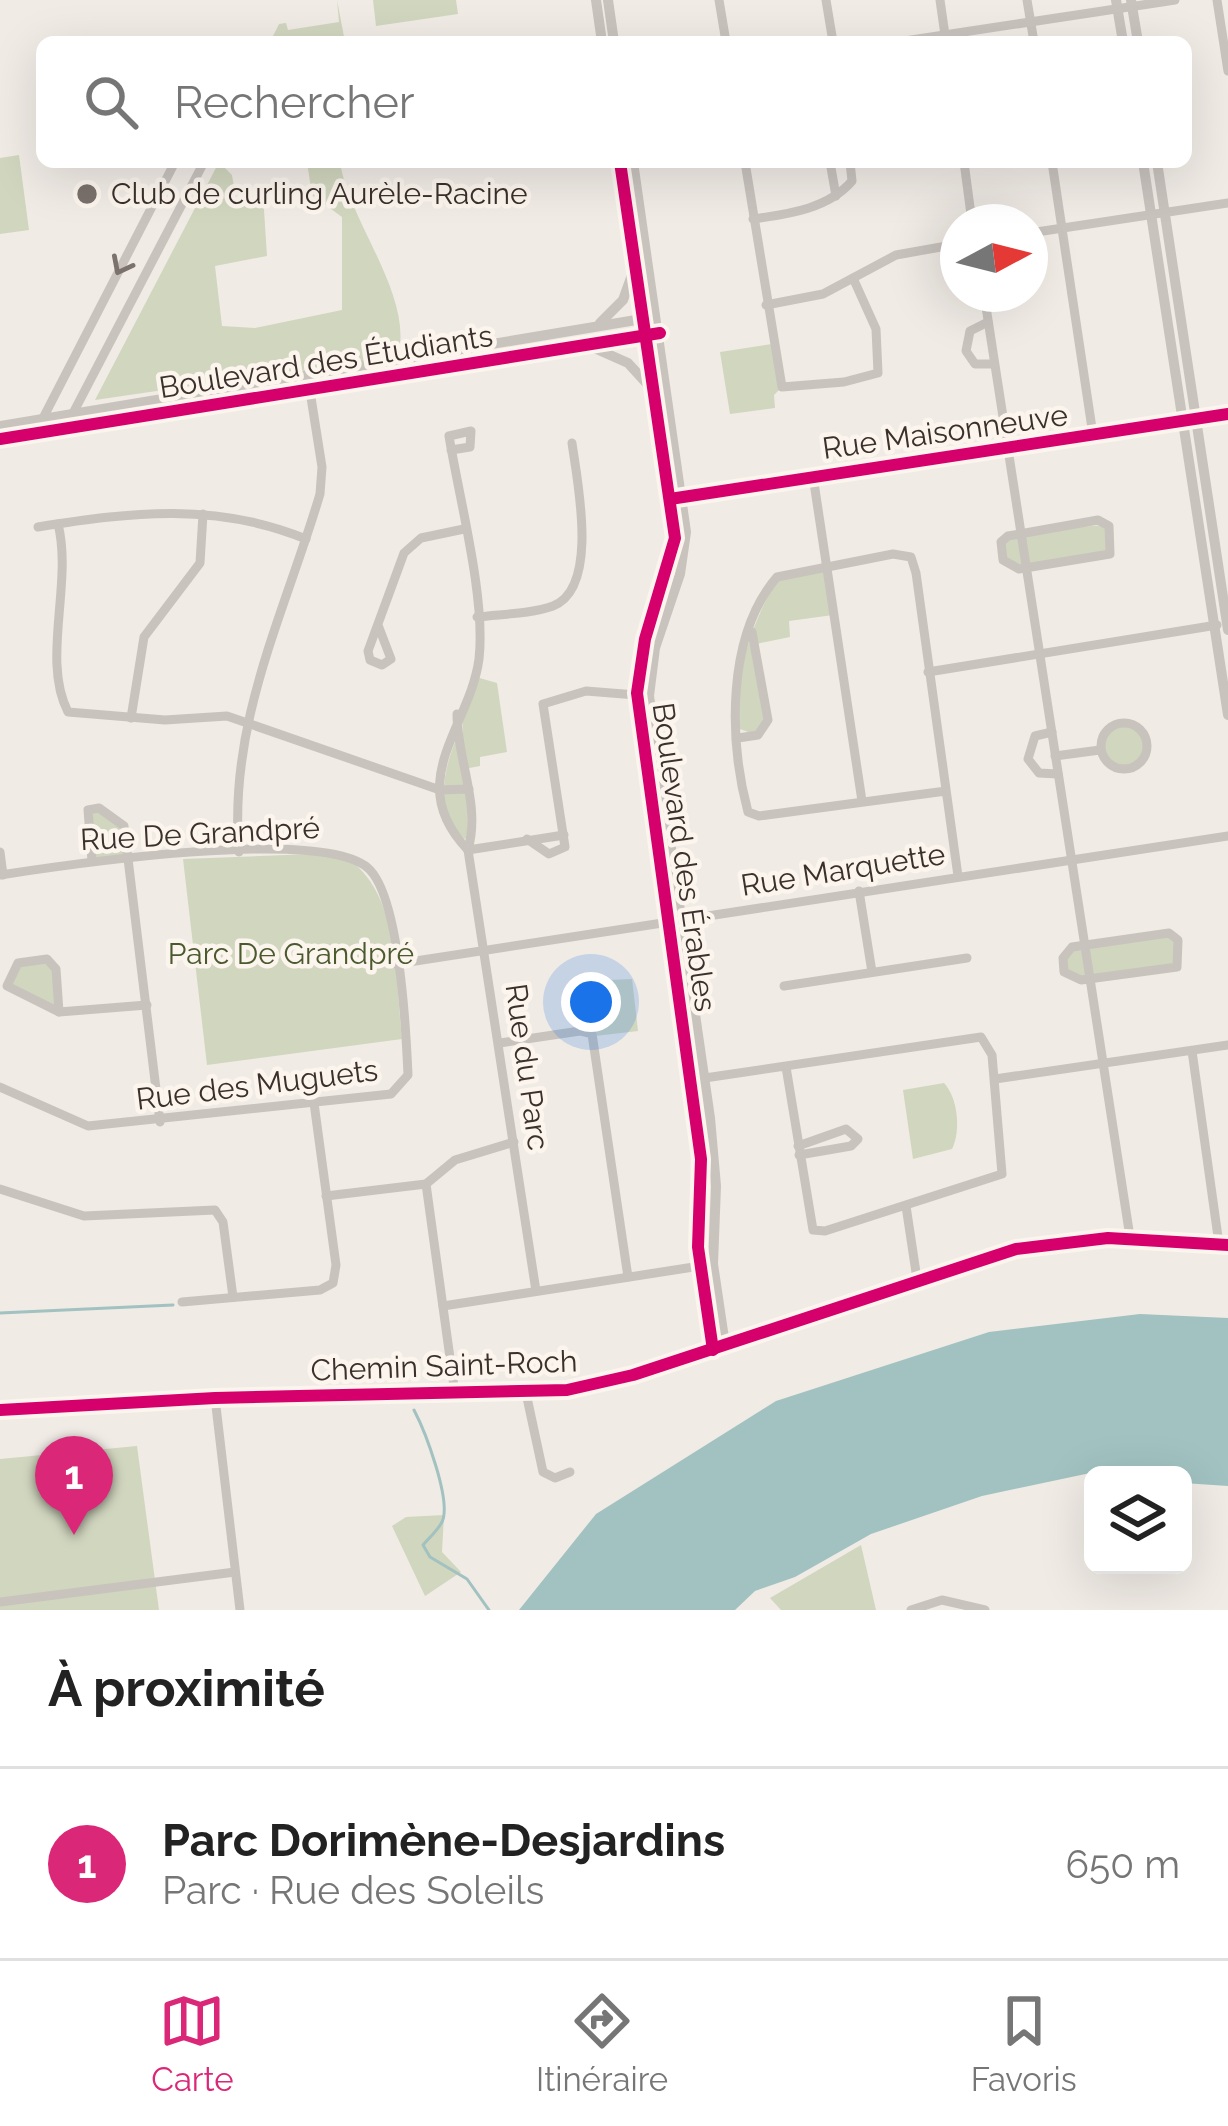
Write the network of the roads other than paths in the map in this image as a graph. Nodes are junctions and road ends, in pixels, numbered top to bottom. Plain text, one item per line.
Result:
1 (596, 0) edge
2 (608, 0) edge
3 (719, 0) edge
4 (826, 0) edge
5 (940, 0) edge
6 (1028, 0) edge
7 (1175, 0) edge
8 (1216, 0) edge
9 (1131, 3) edge
10 (1117, 4) edge
11 (1031, 22) junction
12 (601, 36) edge
13 (613, 36) edge
14 (725, 36) edge
15 (831, 36) edge
16 (946, 36) edge
17 (961, 36) edge
18 (1033, 36) edge
19 (1122, 36) edge
20 (1137, 36) edge
21 (1228, 71) edge
22 (172, 168) edge
23 (201, 168) edge
24 (621, 168) edge
25 (634, 168) edge
26 (746, 168) edge
27 (831, 168) edge
28 (851, 168) edge
29 (965, 168) edge
30 (1053, 168) edge
31 (1145, 168) edge
32 (1157, 168) edge
33 (836, 196) junction
34 (1228, 203) edge
35 (970, 204) edge
36 (1158, 214) junction
37 (753, 219) junction
38 (1062, 228) junction
39 (1048, 230) edge
40 (940, 247) edge
41 (632, 254) junction
42 (853, 278) junction
43 (766, 305) junction
44 (987, 312) edge
45 (657, 316) junction
46 (643, 319) junction
47 (988, 322) junction
48 (593, 327) junction
49 (660, 333) junction
50 (645, 336) junction
51 (583, 346) junction
52 (994, 364) junction
53 (309, 383) junction
54 (655, 398) junction
55 (73, 414) junction
56 (1228, 415) edge
57 (42, 419) junction
58 (1189, 420) junction
59 (0, 426) edge
60 (65, 429) junction
61 (36, 434) junction
62 (1093, 435) junction
63 (0, 439) edge
64 (572, 443) dead end
65 (1008, 447) junction
66 (451, 450) dead end
67 (813, 476) junction
68 (677, 498) junction
69 (202, 514) junction
70 (58, 524) junction
71 (38, 527) dead end
72 (464, 530) junction
73 (1021, 532) junction
74 (307, 539) junction
75 (828, 565) junction
76 (1027, 568) junction
77 (477, 617) junction
78 (378, 625) dead end
79 (1224, 625) edge
80 (751, 626) junction
81 (1040, 654) junction
82 (928, 672) junction
83 (643, 695) junction
84 (458, 714) junction
85 (1228, 716) edge
86 (131, 718) junction
87 (246, 722) junction
88 (1052, 732) junction
89 (738, 738) junction
90 (1100, 749) junction
91 (1055, 756) junction
92 (1058, 774) junction
93 (469, 789) junction
94 (440, 790) junction
95 (946, 791) junction
96 (862, 801) junction
97 (564, 835) junction
98 (1228, 836) edge
99 (526, 839) junction
100 (468, 850) junction
101 (0, 852) edge
102 (238, 852) junction
103 (128, 856) junction
104 (1072, 859) junction
105 (92, 861) junction
106 (2, 875) edge
107 (958, 875) junction
108 (860, 891) junction
109 (683, 921) junction
110 (668, 923) junction
111 (1086, 944) junction
112 (485, 952) junction
113 (968, 958) dead end
114 (396, 964) junction
115 (872, 972) junction
116 (1092, 978) junction
117 (784, 986) dead end
118 (147, 1004) junction
119 (59, 1012) junction
120 (500, 1042) junction
121 (1228, 1045) edge
122 (1192, 1051) junction
123 (1106, 1063) junction
124 (786, 1067) junction
125 (697, 1079) junction
126 (995, 1079) junction
127 (0, 1087) edge
128 (314, 1103) junction
129 (160, 1122) junction
130 (514, 1142) junction
131 (799, 1150) junction
132 (426, 1184) junction
133 (0, 1189) edge
134 (326, 1196) junction
135 (906, 1206) junction
136 (1130, 1238) junction
137 (1223, 1245) edge
138 (706, 1264) junction
139 (628, 1277) junction
140 (917, 1279) junction
141 (536, 1291) junction
142 (233, 1297) junction
143 (182, 1302) dead end
144 (443, 1306) junction
145 (719, 1347) junction
146 (526, 1393) junction
147 (455, 1394) junction
148 (215, 1397) junction
149 (0, 1410) edge
150 (571, 1472) dead end
151 (236, 1572) junction
152 (0, 1602) edge
153 (240, 1610) edge
154 (911, 1610) edge
155 (986, 1610) edge

1 - 12 street
2 - 13 street
3 - 14 street
4 - 15 street
5 - 16 street
6 - 11 street
7 - 9 street
8 - 21 street
9 - 10 street
9 - 20 street
10 - 11 street
10 - 19 street
11 - 17 street
11 - 18 street
22 -> 57 street
23 - 55 street
24 - 41 street, Boulevard des Érables
25 - 45 street, Boulevard des Érables
26 - 37 street
27 - 33 street
28 - 33 street
29 - 35 street
30 - 38 street
31 - 36 street
32 - 36 street
33 - 37 street
34 - 36 street
36 - 38 street
36 - 58 street
37 - 43 street
38 - 39 street
38 - 62 street
40 - 42 street
41 - 46 street, Boulevard des Érables
41 - 48 street
42 - 43 street
42 - 43 street
44 - 47 street
45 - 46 street, Boulevard des Étudiants
45 - 49 street, Boulevard des Érables
46 - 48 street, Boulevard des Étudiants
46 - 50 street, Boulevard des Érables
47 - 52 street
47 - 52 street
48 - 53 street, Boulevard des Étudiants
49 - 50 street, Boulevard des Étudiants
49 - 68 street, Boulevard des Érables
50 - 51 street, Boulevard des Étudiants
50 - 54 street, Boulevard des Érables
51 - 53 street, Boulevard des Étudiants
51 - 54 street
52 - 65 street
53 - 55 street, Boulevard des Étudiants
53 - 60 street, Boulevard des Étudiants
53 - 74 street
54 - 68 street, Boulevard des Érables
55 - 57 street, Boulevard des Étudiants
55 - 60 street
56 - 58 street, Rue Maisonneuve
57 - 59 street, Boulevard des Étudiants
57 - 61 street
58 - 62 street, Rue Maisonneuve
58 - 79 street
60 - 61 street, Boulevard des Étudiants
61 - 63 street, Boulevard des Étudiants
62 - 65 street, Rue Maisonneuve
64 - 77 street
65 - 67 street, Rue Maisonneuve
65 - 73 street
66 - 72 street, Rue du Parc
67 - 68 street, Rue Maisonneuve
67 - 75 street
68 - 83 street, Boulevard des Érables
69 - 70 street
69 - 74 street
69 - 86 street
70 - 71 street
70 - 86 street
72 - 77 street, Rue du Parc
72 - 78 street
73 - 76 street
73 - 76 street
73 - 76 street
74 - 87 street
75 - 80 street
75 - 82 street
75 - 96 street
76 - 81 street
77 - 84 street, Rue du Parc
79 - 81 street
79 - 85 street
80 - 89 street
80 - 89 street
81 - 82 street
81 - 88 street
82 - 95 street
83 - 97 street
83 - 109 street, Boulevard des Érables
83 - 110 street, Boulevard des Érables
84 - 93 street, Rue du Parc
84 - 94 street, Rue du Parc
86 - 87 street
87 - 94 street
87 - 102 street
88 - 91 street
88 - 92 street
89 - 96 street
90 - 90 street
90 - 91 street
91 - 92 street
92 - 104 street
93 - 94 street
93 - 100 street, Rue du Parc
94 - 100 street, Rue du Parc
95 - 96 street
95 - 107 street
97 - 99 street
97 - 99 street
98 - 104 street, Rue Marquette
99 - 100 street
100 - 112 street, Rue du Parc
101 - 106 street
102 - 103 street, Rue De Grandpré
102 - 114 street, Rue De Grandpré
103 - 105 street, Rue De Grandpré
103 - 105 street
103 - 118 street
104 - 107 street, Rue Marquette
104 - 111 street
105 - 106 street, Rue De Grandpré
107 - 108 street, Rue Marquette
108 - 109 street, Rue Marquette
108 - 115 street
109 - 110 street, Rue Marquette
109 - 125 street, Boulevard des Érables
110 - 112 street, Rue Marquette
110 - 125 street, Boulevard des Érables
111 - 116 street
111 - 116 street
111 - 116 street
112 - 114 street, Rue Marquette
112 - 120 street, Rue du Parc
113 - 115 street
114 - 128 street, Rue des Muguets
115 - 117 street
116 - 123 street
118 - 119 street
118 - 129 street
119 - 119 street
120 - 130 street, Rue du Parc
120 - 139 street
121 - 122 street
122 - 123 street
122 - 137 street
123 - 126 street
123 - 136 street
124 - 125 street
124 - 126 street
124 - 131 street
125 - 138 street, Boulevard des Érables
126 - 135 street
127 - 129 street, Rue des Muguets
128 - 129 street, Rue des Muguets
128 - 134 street
130 - 132 street
130 - 141 street, Rue du Parc
131 - 131 street
131 - 135 street
132 - 134 street
132 - 144 street
133 - 142 street
134 - 142 street
135 - 140 street
136 - 137 main road, Chemin Saint-Roch
136 - 140 main road, Chemin Saint-Roch
138 - 139 street
138 - 145 street, Boulevard des Érables
139 - 141 street
140 - 145 main road, Chemin Saint-Roch
141 - 144 street
142 - 143 street
144 - 147 street
145 - 146 main road, Chemin Saint-Roch
146 - 147 main road, Chemin Saint-Roch
146 - 150 street
147 - 148 main road, Chemin Saint-Roch
148 - 149 main road, Chemin Saint-Roch
148 - 151 street
151 - 152 street
151 - 153 street
154 - 155 street

